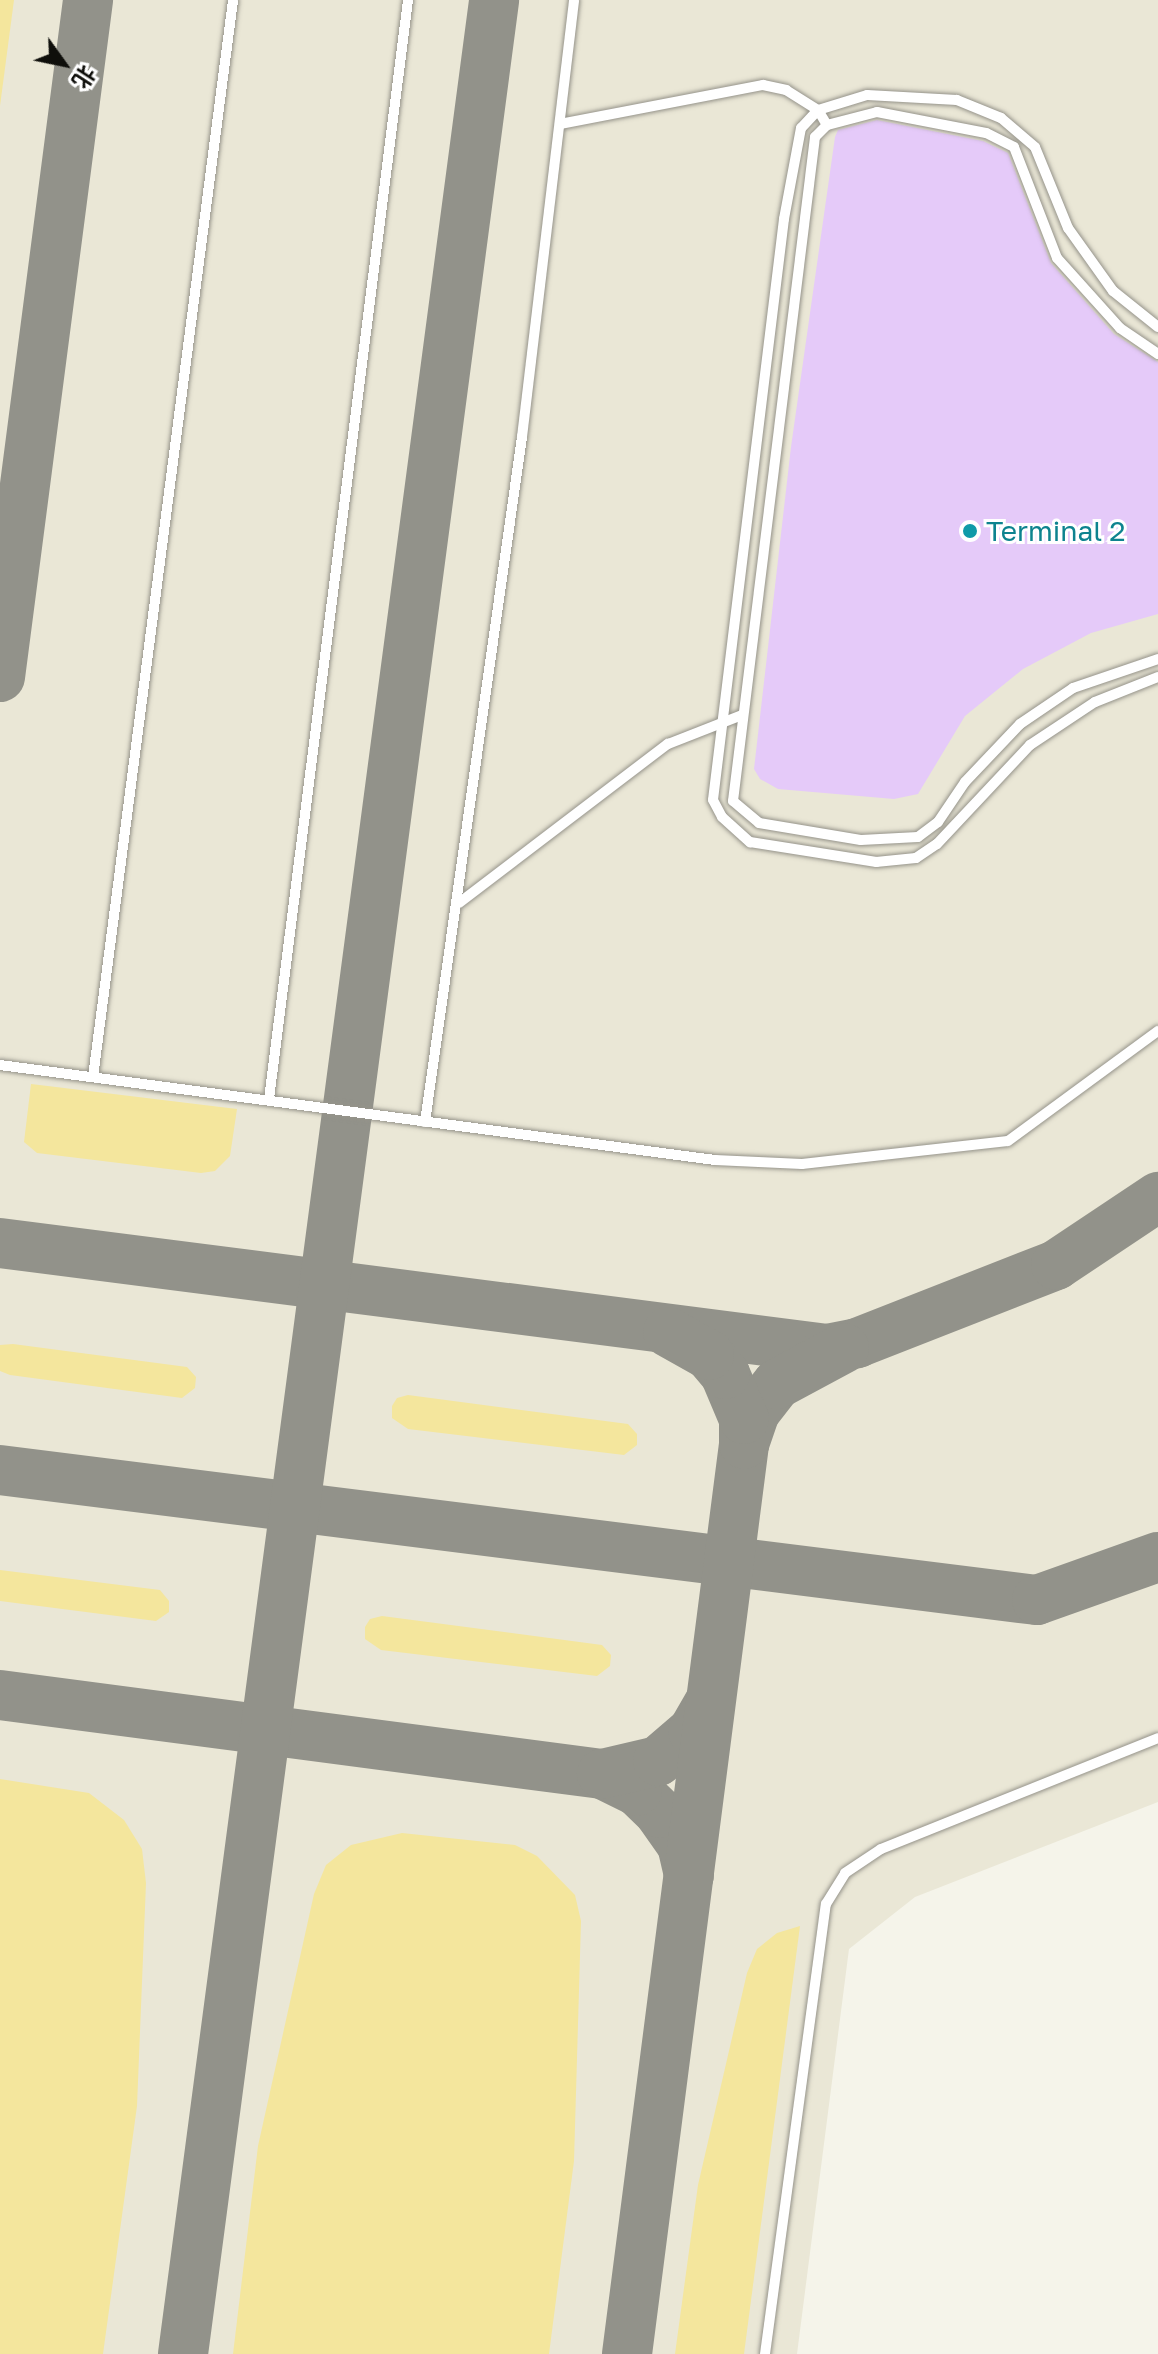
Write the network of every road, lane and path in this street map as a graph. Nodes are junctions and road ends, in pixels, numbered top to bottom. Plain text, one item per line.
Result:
1 (233, 0) edge
2 (408, 0) edge
3 (574, 0) edge
4 (818, 110) junction
5 (560, 124) junction
6 (827, 125) junction
7 (1158, 327) edge
8 (1158, 354) edge
9 (1158, 659) edge
10 (1158, 677) edge
11 (742, 715) junction
12 (723, 719) junction
13 (459, 903) junction
14 (1158, 1031) edge
15 (0, 1065) edge
16 (93, 1077) junction
17 (269, 1099) junction
18 (425, 1122) junction
19 (1158, 1738) edge
20 (765, 2354) edge

1 - 16 lane
2 - 17 lane
3 - 5 lane
4 - 5 lane
4 - 6 lane
4 - 7 lane
4 - 12 lane
5 - 13 lane
6 - 8 lane
6 - 11 lane
9 - 11 lane
10 - 12 lane
11 - 12 lane
12 - 13 lane
13 - 18 lane
14 - 18 lane
15 - 16 lane
16 - 17 lane
17 - 18 lane
19 - 20 lane

